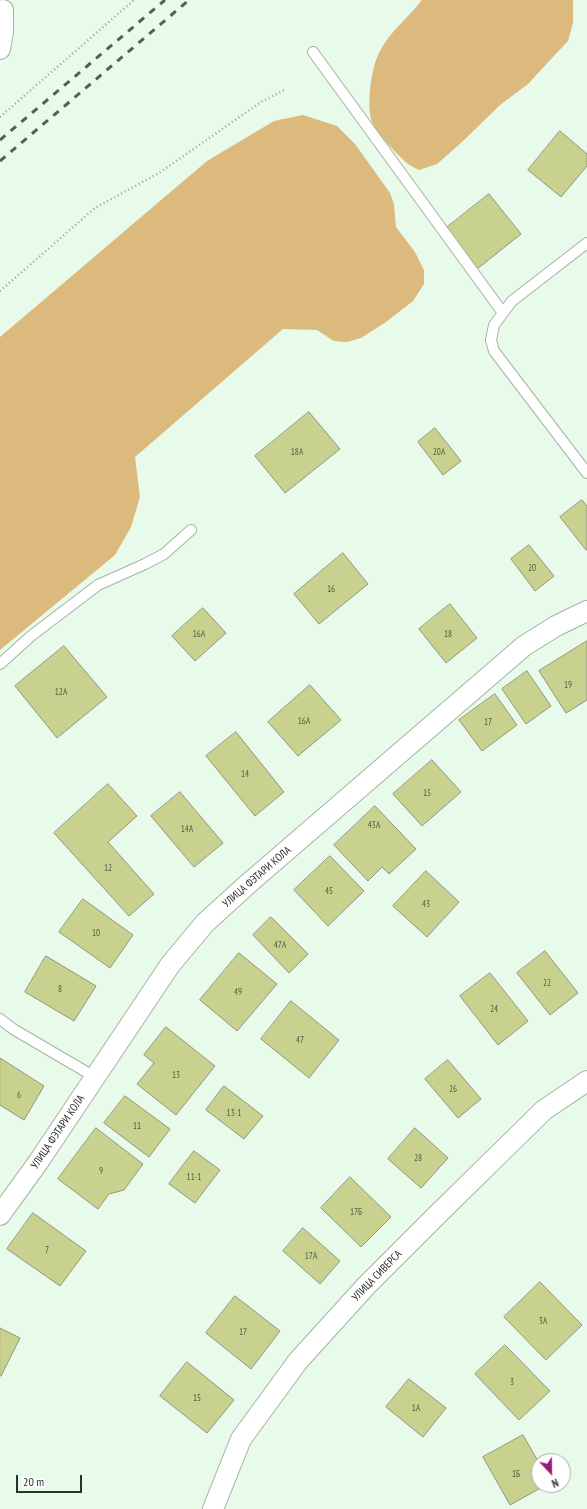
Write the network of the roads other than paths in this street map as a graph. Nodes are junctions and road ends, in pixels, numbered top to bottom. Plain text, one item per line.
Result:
1 (3, 10) dead end
2 (0, 49) edge
3 (313, 52) dead end
4 (587, 243) edge
5 (503, 313) junction
6 (587, 473) edge
7 (191, 530) dead end
8 (587, 611) edge
9 (0, 664) edge
10 (0, 1019) edge
11 (95, 1077) junction
12 (587, 1081) edge
13 (0, 1215) edge
14 (213, 1509) edge

1 - 2 street
3 - 5 lane
4 - 5 lane
5 - 6 lane
7 - 9 lane
8 - 11 street, УЛИЦА ФЭТАРИ КОЛА
10 - 11 lane
11 - 13 street, УЛИЦА ФЭТАРИ КОЛА
12 - 14 street, УЛИЦА СИВЕРСА

